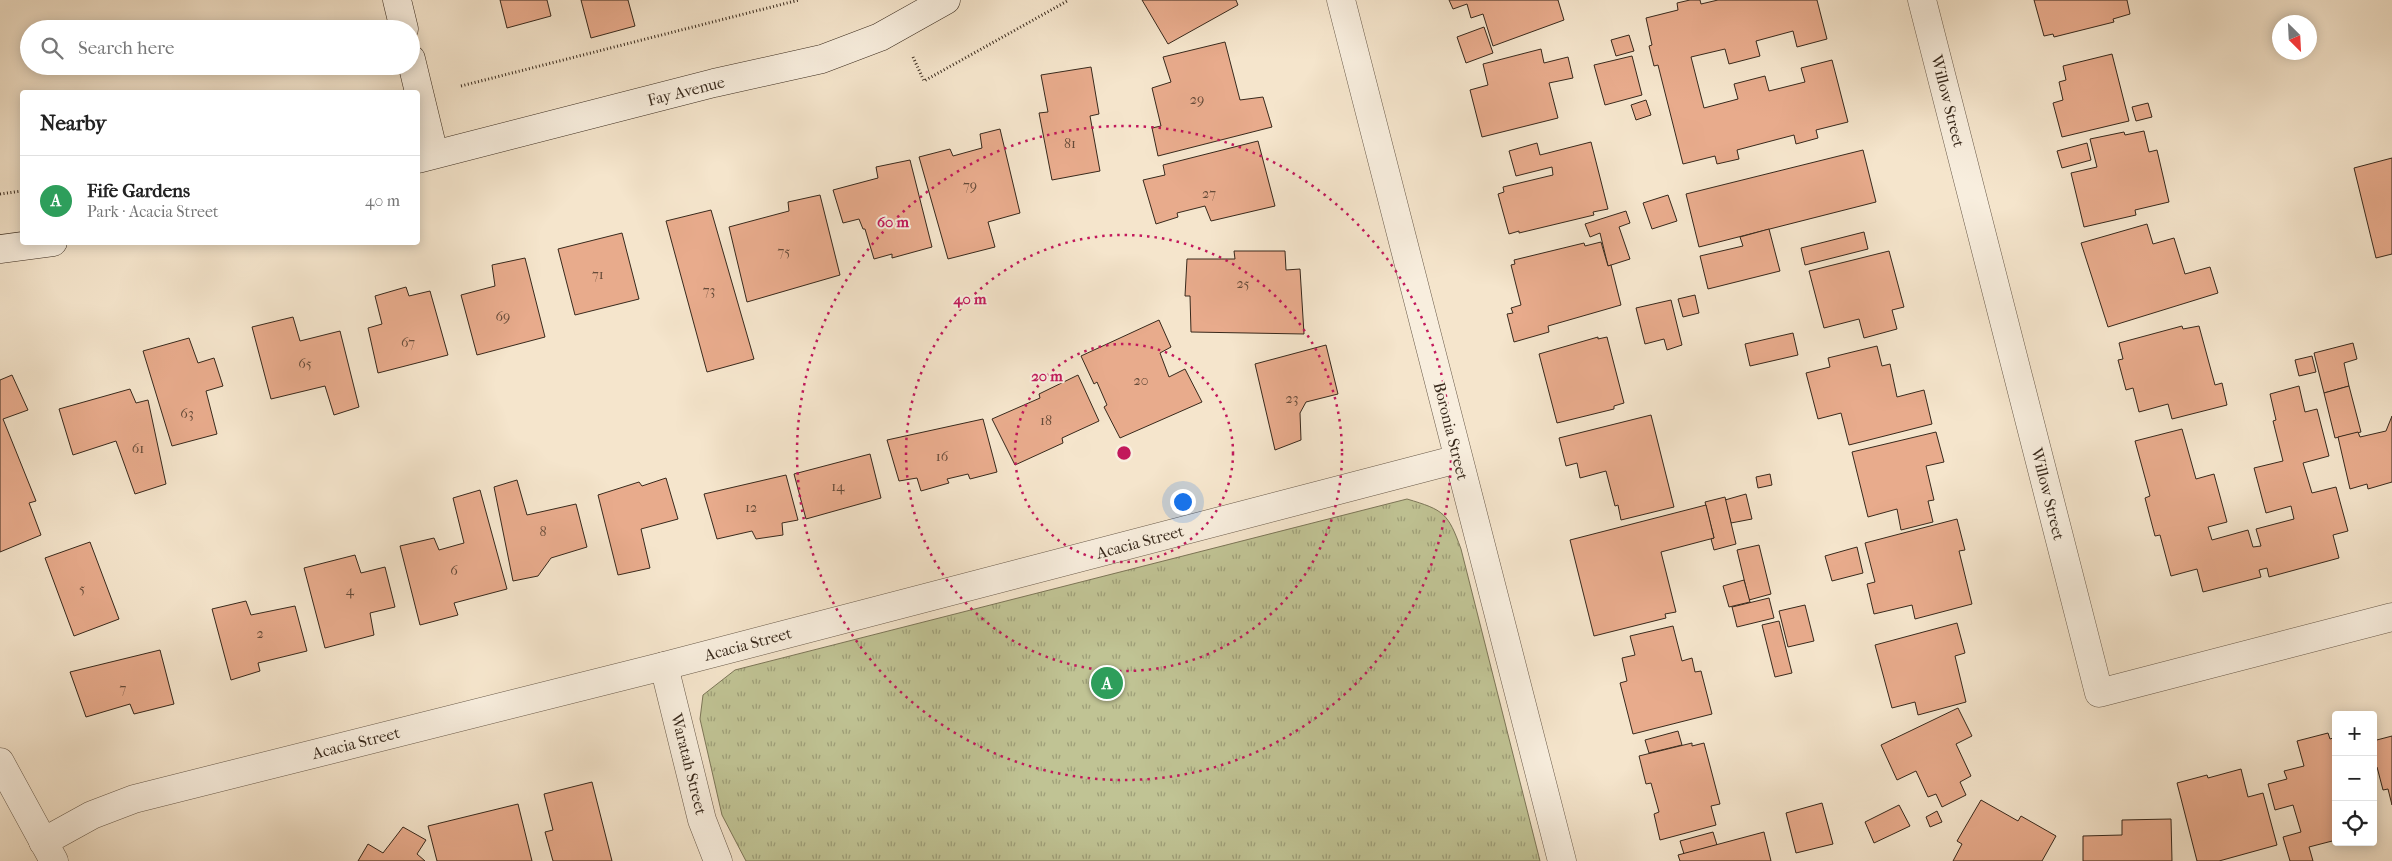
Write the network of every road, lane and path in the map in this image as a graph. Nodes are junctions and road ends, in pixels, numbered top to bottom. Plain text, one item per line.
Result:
1 (397, 0) edge
2 (800, 0) edge
3 (946, 0) edge
4 (1069, 0) edge
5 (1341, 0) edge
6 (1922, 0) edge
7 (402, 20) edge
8 (898, 28) junction
9 (413, 75) edge
10 (460, 86) dead end
11 (416, 90) edge
12 (420, 117) edge
13 (426, 156) edge
14 (20, 191) edge
15 (0, 194) edge
16 (30, 245) edge
17 (0, 249) edge
18 (1458, 459) junction
19 (2392, 617) edge
20 (664, 666) junction
21 (0, 762) edge
22 (49, 851) edge
23 (718, 861) edge
24 (1562, 861) edge

1 - 7 street
2 - 10 path
3 - 8 street, Fay Avenue
4 - 8 path
5 - 18 street, Boronia Street
6 - 19 street, Willow Street
8 - 13 street, Fay Avenue
9 - 11 street
12 - 13 street
14 - 15 path
16 - 17 street
18 - 20 street, Acacia Street
18 - 24 street, Boronia Street
20 - 22 street, Acacia Street
20 - 23 street, Waratah Street
21 - 22 street

